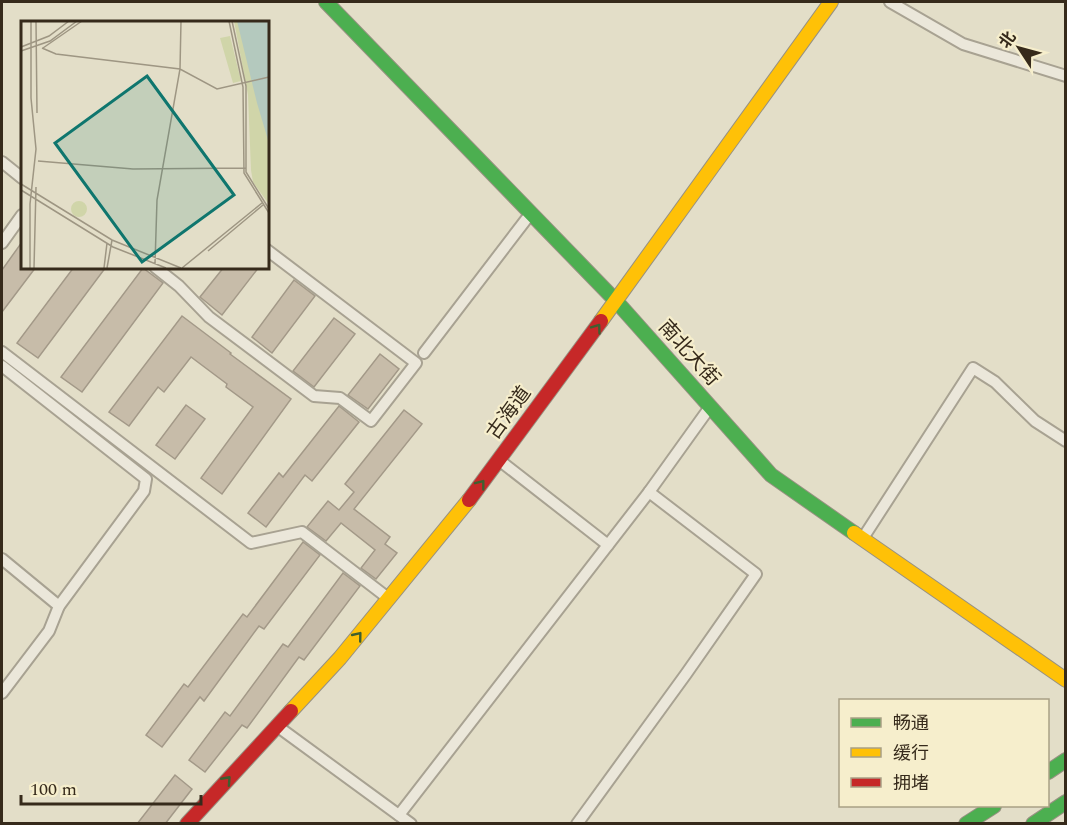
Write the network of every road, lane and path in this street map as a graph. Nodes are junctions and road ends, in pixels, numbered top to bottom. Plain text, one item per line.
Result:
1 (326, 2) edge
2 (831, 2) edge
3 (890, 2) edge
4 (1065, 76) edge
5 (2, 162) edge
6 (21, 177) edge
7 (531, 213) junction
8 (21, 216) edge
9 (2, 243) edge
10 (268, 251) edge
11 (156, 268) edge
12 (616, 301) junction
13 (2, 352) edge
14 (423, 353) dead end
15 (2, 366) edge
16 (710, 407) junction
17 (1065, 441) edge
18 (499, 460) junction
19 (650, 492) junction
20 (863, 538) junction
21 (608, 545) junction
22 (2, 559) edge
23 (388, 598) junction
24 (59, 606) junction
25 (1065, 680) edge
26 (2, 693) edge
27 (277, 726) junction
28 (1065, 760) edge
29 (1049, 771) edge
30 (1065, 802) edge
31 (992, 807) edge
32 (399, 815) junction
33 (188, 824) edge
34 (411, 824) edge
35 (577, 824) edge
36 (966, 824) edge
37 (1033, 824) edge

1 - 7 street, 南北大街
2 - 12 street, 古海道
3 - 4 street
5 - 6 street
7 - 12 street, 南北大街
7 - 14 street
8 - 9 street
10 - 11 street
12 - 16 street, 南北大街
18 -> 12 street, 古海道
13 - 23 street
15 - 24 street
16 - 19 street
16 - 20 street, 南北大街
17 - 20 street
18 - 21 street
23 -> 18 street, 古海道
19 - 21 street
19 - 35 street
20 - 25 street, 南北大街
21 - 32 street
22 - 24 street
27 -> 23 street, 古海道
24 - 26 street
27 - 32 street
33 -> 27 street, 古海道
28 - 29 street
30 - 37 street
31 - 36 street
32 - 34 street

